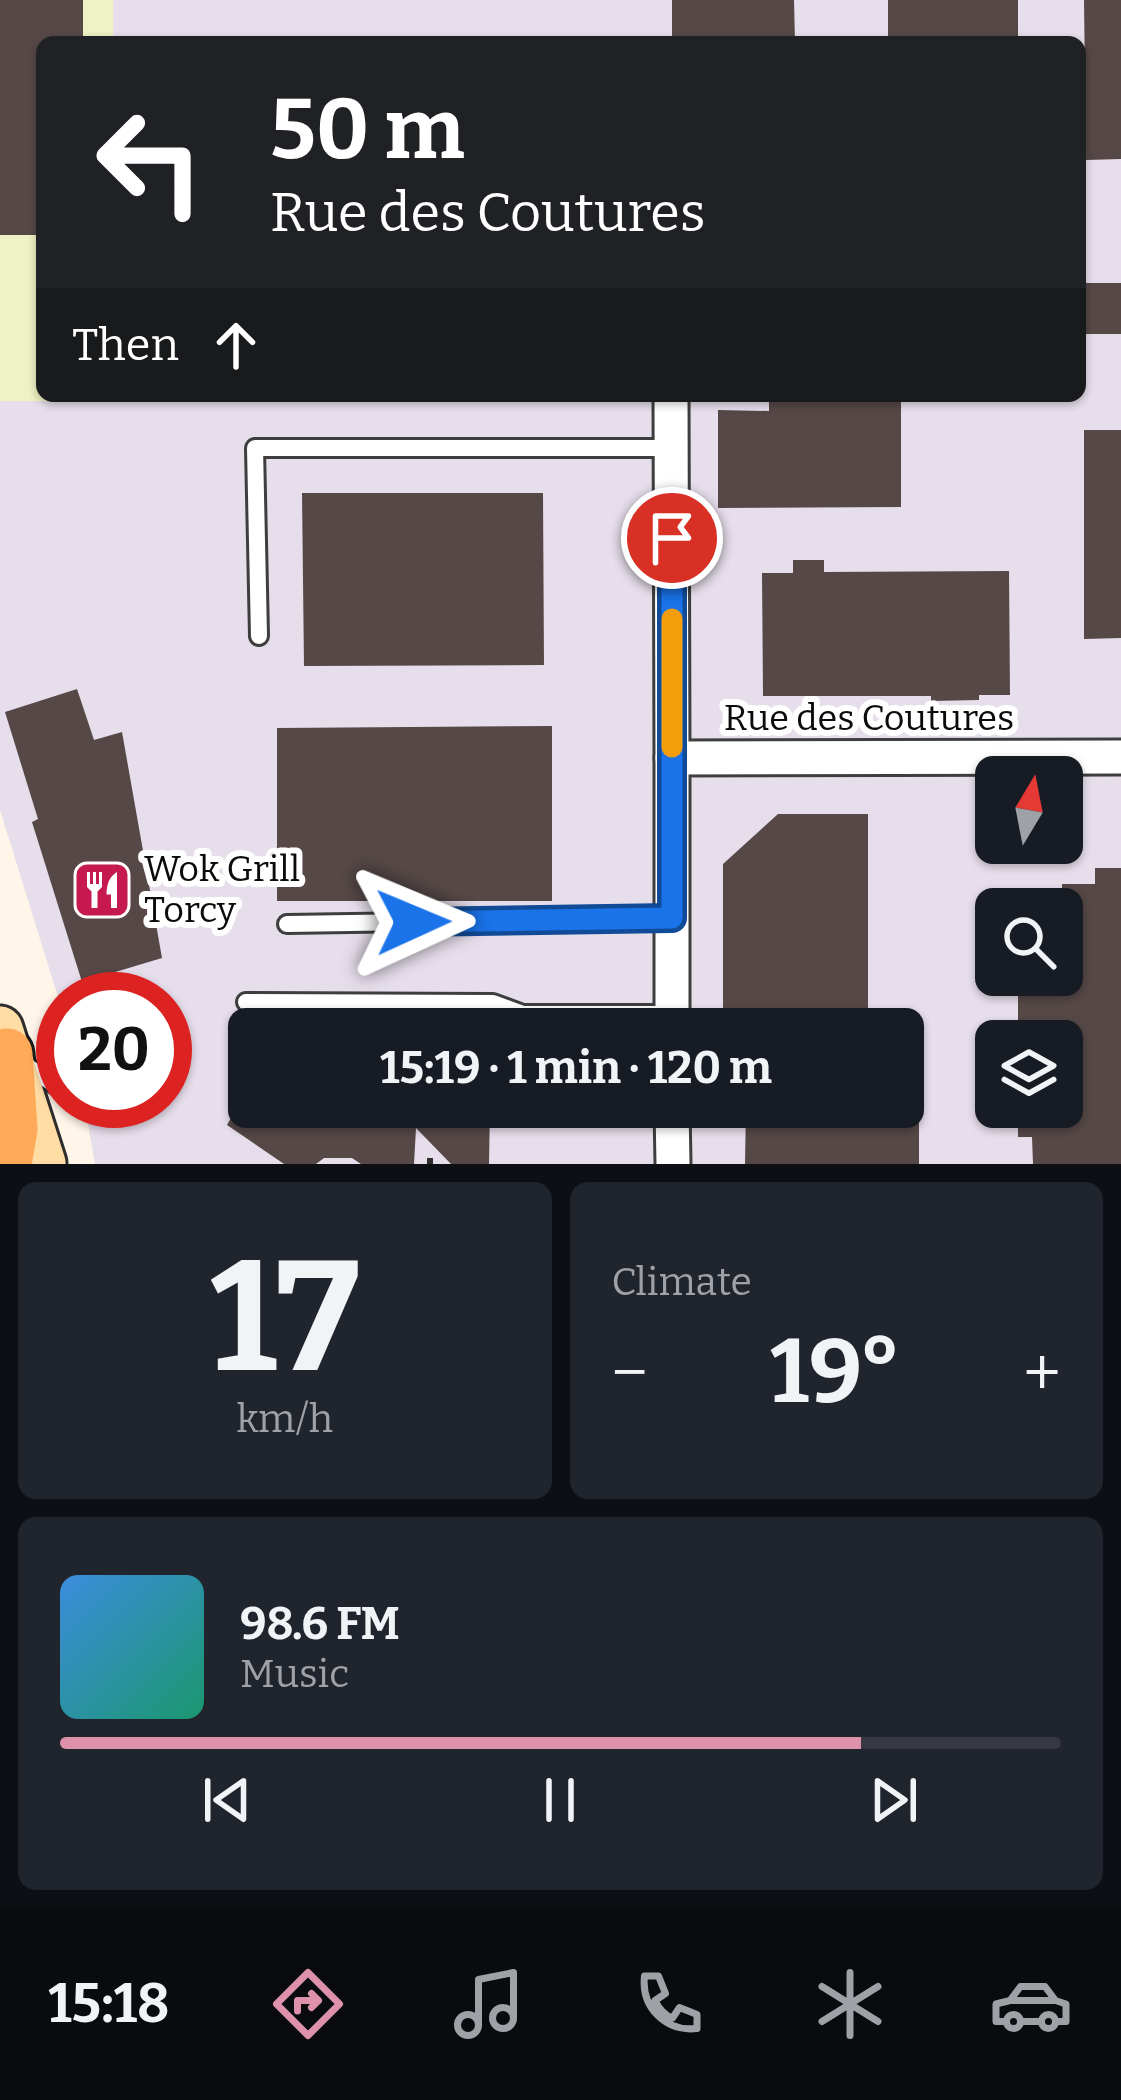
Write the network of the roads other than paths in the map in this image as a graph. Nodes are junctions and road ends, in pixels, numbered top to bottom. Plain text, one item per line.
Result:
1 (671, 402) edge
2 (672, 448) junction
3 (259, 636) dead end
4 (1121, 757) edge
5 (672, 758) junction
6 (672, 918) junction
7 (287, 924) dead end
8 (246, 1002) dead end
9 (507, 1008) edge
10 (672, 1008) edge
11 (4, 1041) edge
12 (36, 1068) edge
13 (673, 1128) edge
14 (7, 1164) edge
15 (42, 1164) edge
16 (673, 1164) edge

1 - 2 street
2 - 3 lane
2 - 5 street
4 - 5 street, Rue des Coutures
5 - 6 street
6 - 7 lane
6 - 10 street
8 - 9 lane
11 - 12 lane
11 - 14 main road
11 - 15 street
13 - 16 street

